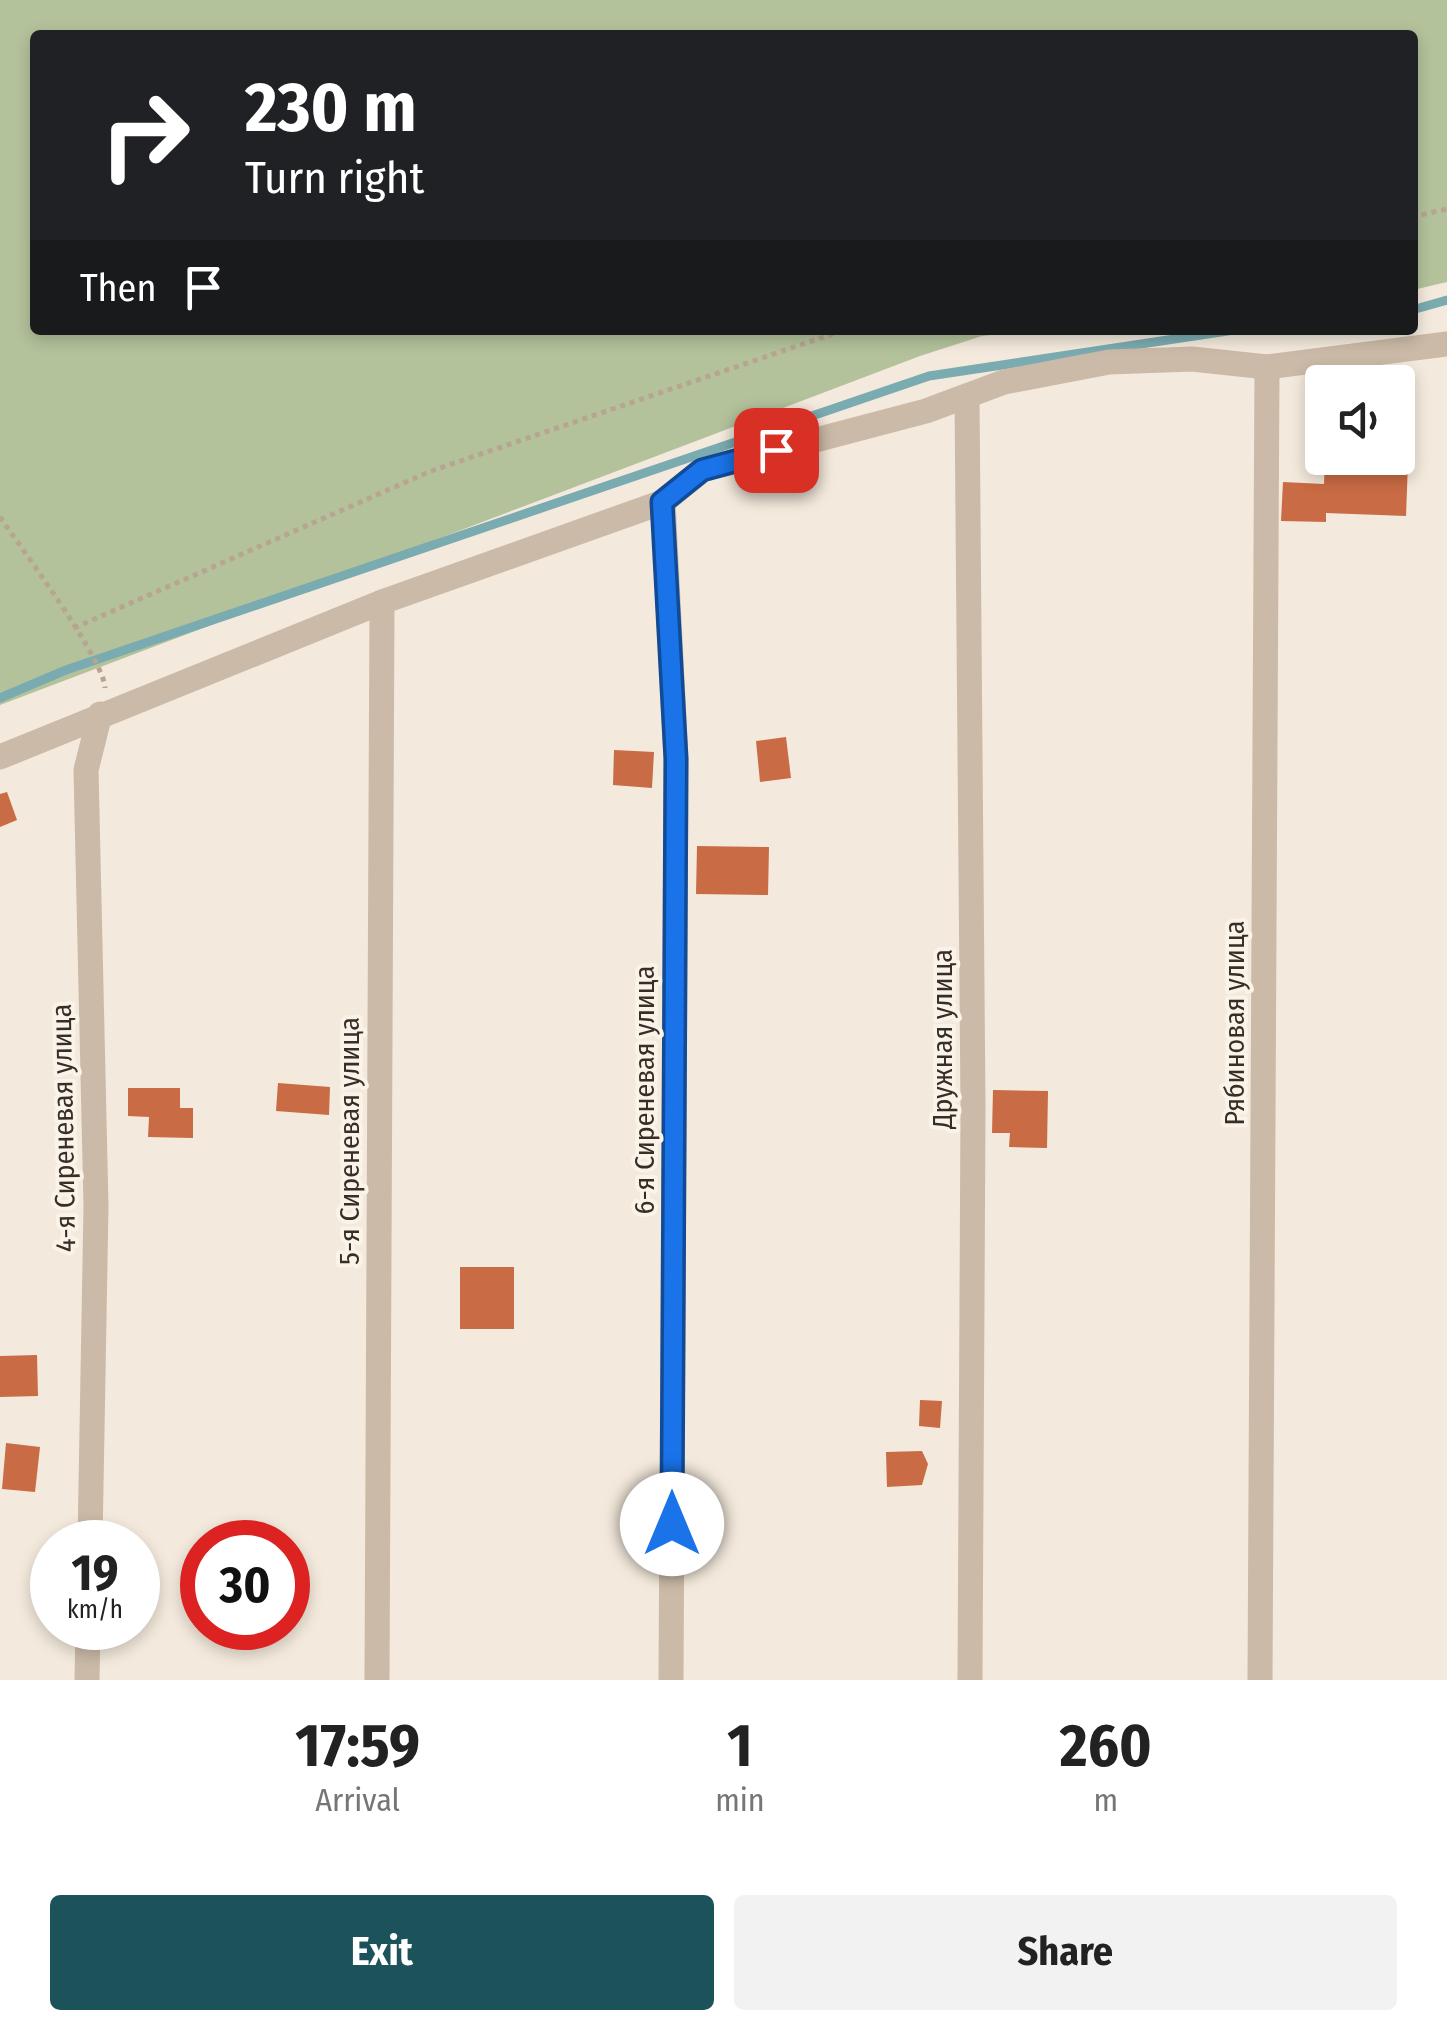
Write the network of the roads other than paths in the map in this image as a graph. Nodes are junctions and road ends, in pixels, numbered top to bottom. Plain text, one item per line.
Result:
1 (1447, 344) edge
2 (1267, 367) junction
3 (968, 397) junction
4 (662, 502) junction
5 (382, 602) junction
6 (100, 714) junction
7 (0, 757) edge
8 (90, 1520) edge
9 (88, 1650) edge
10 (87, 1680) edge
11 (377, 1680) edge
12 (672, 1680) edge
13 (970, 1680) edge
14 (1260, 1680) edge

1 - 2 street
2 - 3 street
2 - 14 street, Рябиновая улица
3 - 4 street
3 - 13 street, Дружная улица
4 - 5 street
4 - 12 street, 6-я Сиреневая улица
5 - 6 street
5 - 11 street, 5-я Сиреневая улица
6 - 7 street
6 - 8 street, 4-я Сиреневая улица
9 - 10 street

